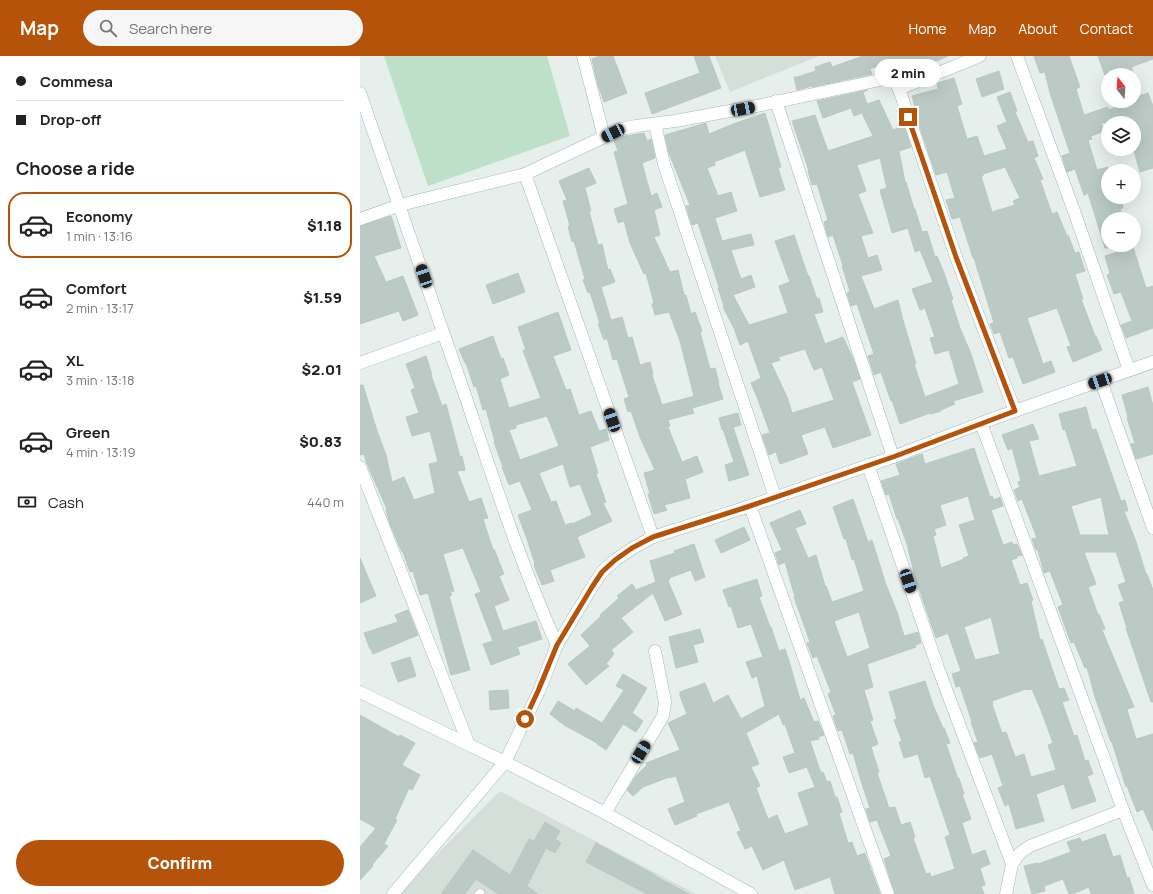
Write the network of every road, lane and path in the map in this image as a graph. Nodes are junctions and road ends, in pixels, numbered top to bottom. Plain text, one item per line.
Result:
1 (583, 56) edge
2 (980, 56) edge
3 (1017, 56) edge
4 (899, 89) junction
5 (360, 93) edge
6 (776, 101) junction
7 (655, 124) junction
8 (604, 137) junction
9 (525, 174) junction
10 (400, 205) junction
11 (360, 219) edge
12 (444, 333) junction
13 (1153, 362) edge
14 (360, 363) edge
15 (1129, 370) junction
16 (1100, 381) junction
17 (1015, 411) junction
18 (981, 423) junction
19 (893, 457) junction
20 (868, 465) junction
21 (360, 467) edge
22 (775, 497) junction
23 (750, 506) junction
24 (1153, 528) edge
25 (653, 537) junction
26 (557, 645) junction
27 (655, 651) dead end
28 (360, 692) edge
29 (469, 745) junction
30 (505, 762) junction
31 (1122, 810) junction
32 (605, 813) junction
33 (1012, 864) junction
34 (1153, 885) edge
35 (393, 894) edge
36 (751, 894) edge
37 (888, 894) edge
38 (1006, 894) edge

1 - 8 street
2 - 4 street
3 - 15 street
4 - 6 street
4 - 17 street
5 - 10 street
6 - 7 street
6 - 19 street
7 - 8 street
7 - 22 street
8 - 9 street
9 - 10 street
9 - 25 street
10 - 11 street
10 - 12 street
12 - 14 street
12 - 26 street
13 - 15 street
15 - 16 street
16 - 17 street
16 - 24 street
17 - 18 street
18 - 19 street
18 - 31 street
19 - 20 street
20 - 22 street
20 - 33 street
21 - 29 street
22 - 23 street
23 - 25 street
23 - 37 street
25 - 26 street
26 - 30 street
27 - 32 street
28 - 29 street
29 - 30 street
30 - 32 street
30 - 35 street
31 - 33 street
31 - 34 street
32 - 36 street
33 - 38 street

